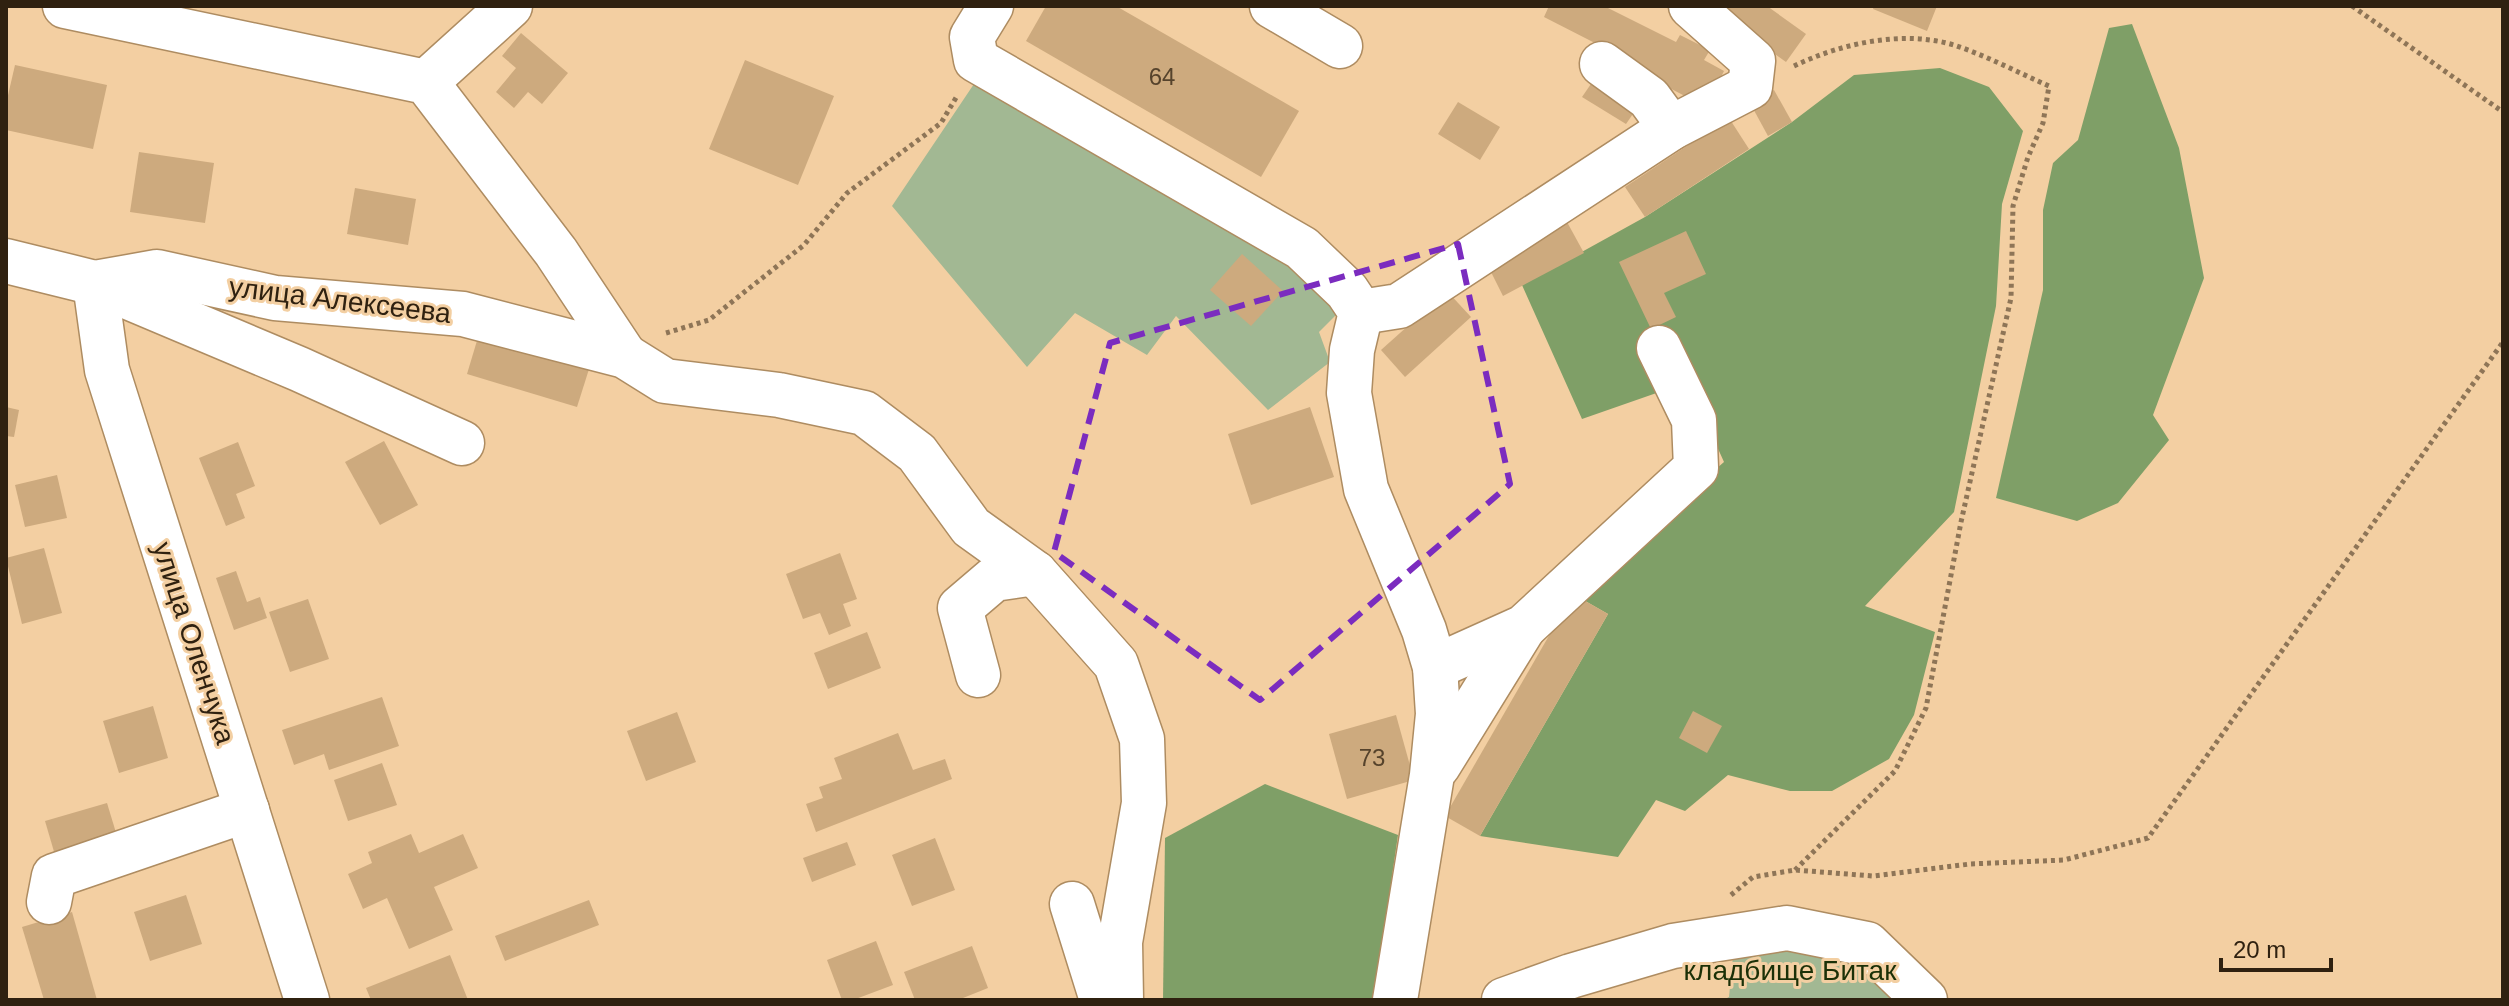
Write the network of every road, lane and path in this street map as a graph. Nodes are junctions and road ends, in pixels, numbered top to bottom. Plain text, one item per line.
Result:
1 (65, 6) edge
2 (510, 6) edge
3 (991, 6) edge
4 (1272, 6) edge
5 (1691, 6) edge
6 (2352, 6) edge
7 (1340, 46) dead end
8 (976, 60) junction
9 (1602, 64) dead end
10 (426, 82) junction
11 (1750, 87) junction
12 (2503, 112) edge
13 (1671, 128) junction
14 (6, 261) edge
15 (95, 283) junction
16 (1361, 312) junction
17 (2503, 342) edge
18 (1659, 348) dead end
19 (622, 352) junction
20 (462, 443) dead end
21 (1035, 573) junction
22 (1524, 627) junction
23 (1435, 667) junction
24 (978, 675) dead end
25 (1432, 775) junction
26 (247, 810) junction
27 (1795, 870) junction
28 (1723, 901) dead end
29 (49, 902) dead end
30 (1072, 904) dead end
31 (307, 1000) edge
32 (1102, 1000) edge
33 (1121, 1000) edge
34 (1395, 1000) edge
35 (1504, 1000) edge
36 (1925, 1000) edge

1 - 10 street
2 - 10 street
3 - 8 street
4 - 7 street
5 - 11 street
6 - 12 path
8 - 16 street
8 - 19 path
9 - 13 street
10 - 19 street
11 - 13 street
11 - 27 path
13 - 16 street
14 - 15 street, улица Алексеева
15 - 19 street, улица Алексеева
15 - 20 street
15 - 26 street, улица Оленчука
16 - 23 street
17 - 27 path
18 - 22 street
19 - 21 street
21 - 24 street
21 - 33 street
22 - 23 street
22 - 25 street
23 - 25 street
25 - 34 street
26 - 29 street
26 - 31 street, улица Оленчука
27 - 28 path
30 - 32 street
35 - 36 street

